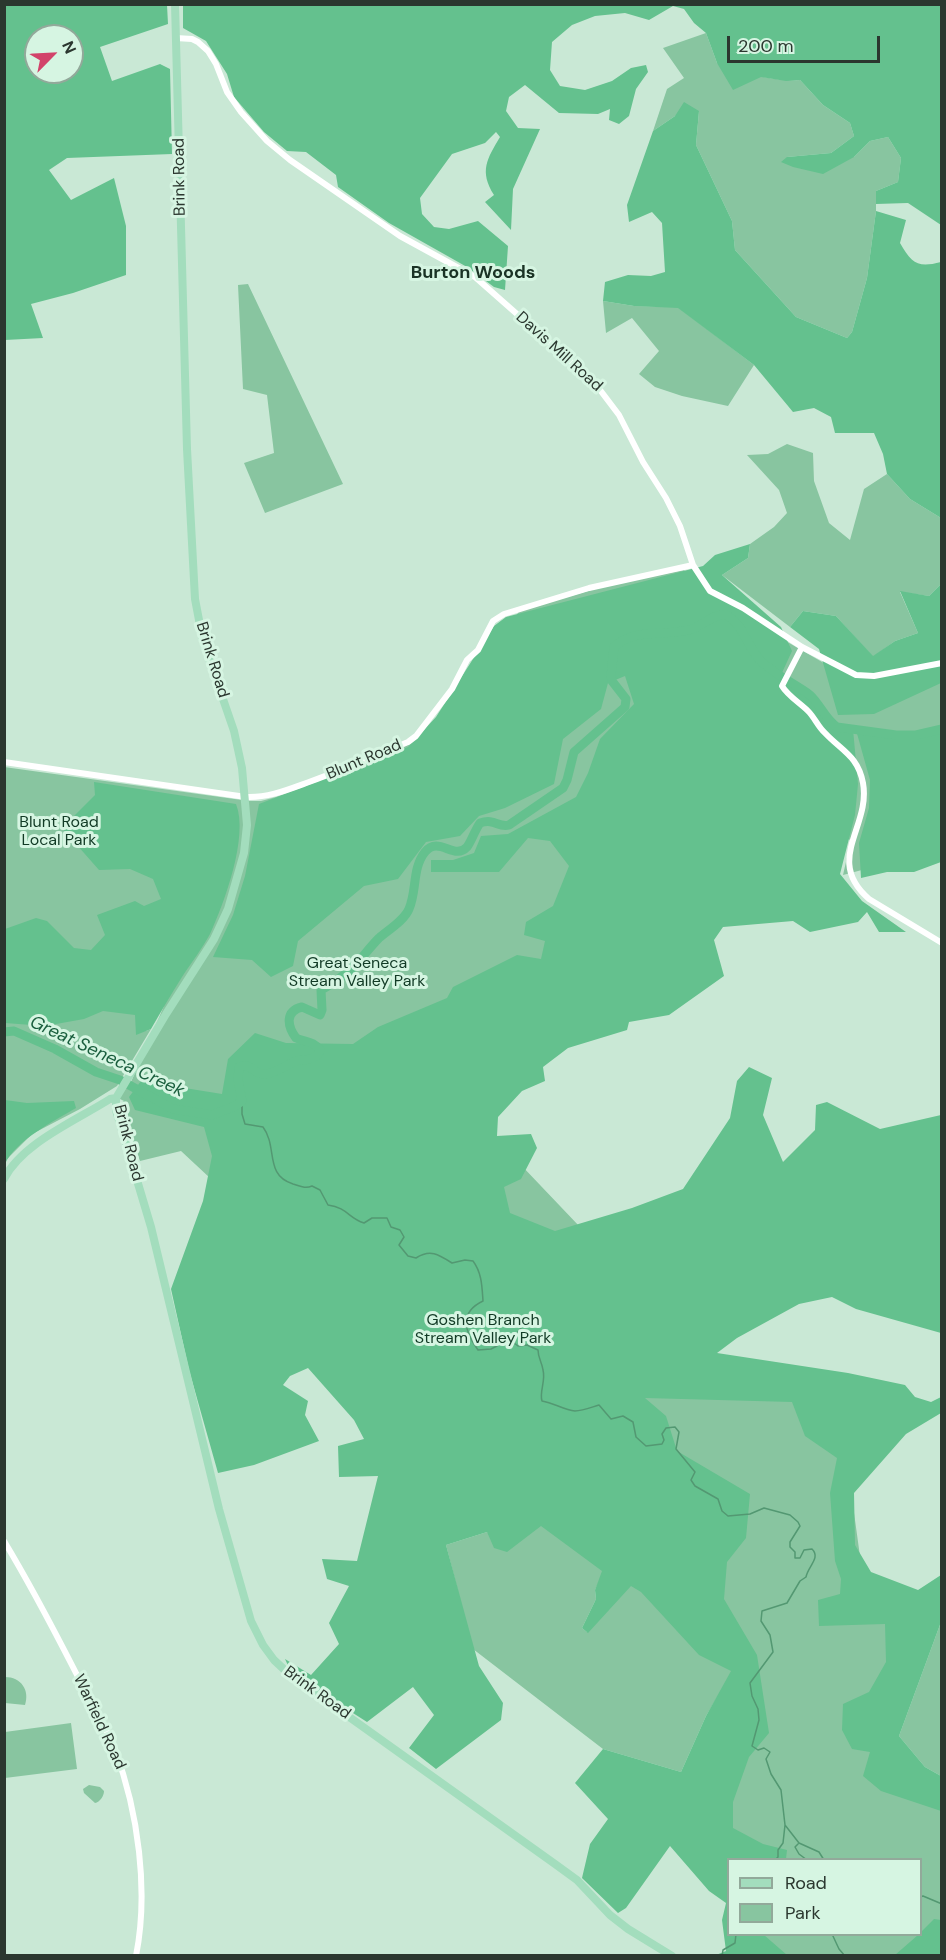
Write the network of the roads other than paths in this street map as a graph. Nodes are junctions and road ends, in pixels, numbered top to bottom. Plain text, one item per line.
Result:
1 (175, 4) edge
2 (176, 39) junction
3 (693, 565) junction
4 (802, 647) junction
5 (942, 663) edge
6 (4, 762) edge
7 (246, 798) junction
8 (942, 943) edge
9 (116, 1098) junction
10 (4, 1179) edge
11 (4, 1541) edge
12 (136, 1956) edge
13 (672, 1956) edge

1 - 2 main road, Brink Road
2 - 3 street, Davis Mill Road
2 - 7 main road, Brink Road
3 - 4 street, Davis Mill Road
3 - 7 street, Blunt Road
4 - 5 street, Davis Mill Road
4 - 8 street
6 - 7 street, Blunt Road
7 - 9 main road, Brink Road
9 - 10 main road
9 - 13 main road, Brink Road
11 - 12 street, Warfield Road

